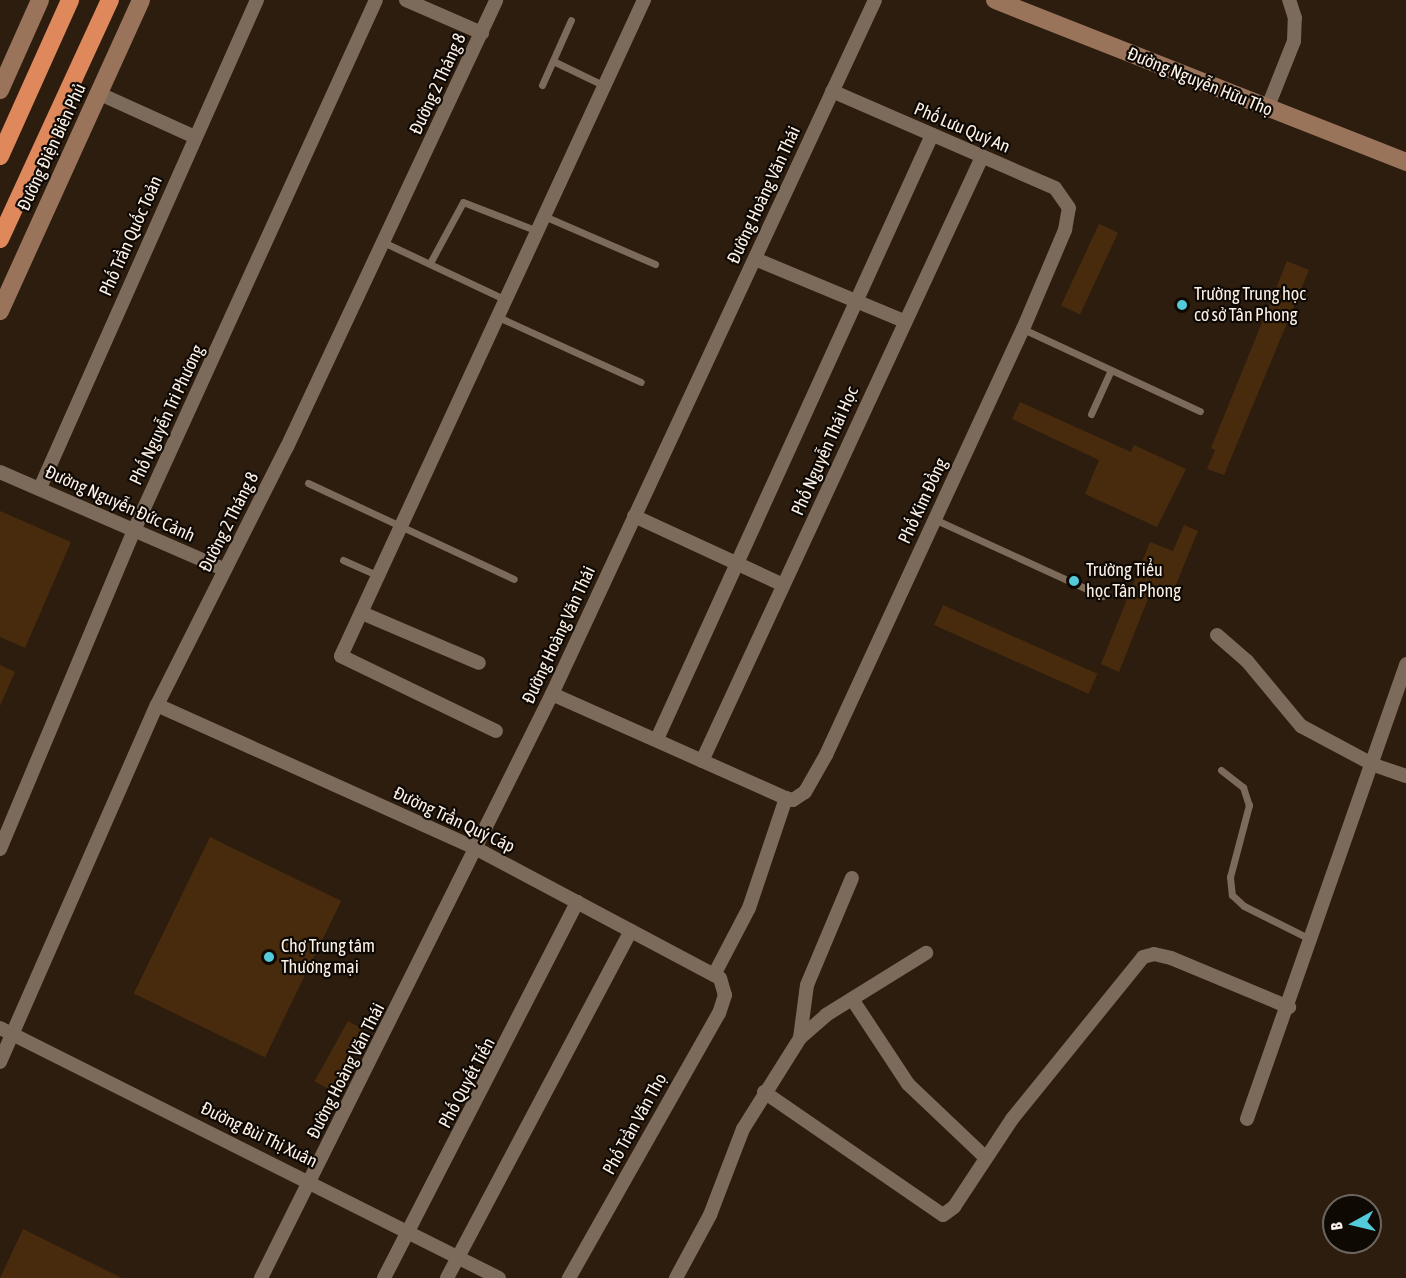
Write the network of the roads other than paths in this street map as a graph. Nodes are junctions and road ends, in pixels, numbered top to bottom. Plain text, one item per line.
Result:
1 (40, 0) edge
2 (70, 0) edge
3 (110, 0) edge
4 (141, 0) edge
5 (257, 0) edge
6 (376, 0) edge
7 (406, 0) edge
8 (496, 0) edge
9 (644, 0) edge
10 (875, 0) edge
11 (995, 0) edge
12 (1289, 0) edge
13 (571, 20) dead end
14 (482, 33) junction
15 (553, 61) junction
16 (542, 85) dead end
17 (605, 86) junction
18 (0, 90) edge
19 (832, 91) junction
20 (99, 94) junction
21 (1267, 109) junction
22 (932, 135) junction
23 (195, 137) junction
24 (0, 156) edge
25 (982, 157) junction
26 (1406, 162) edge
27 (1069, 208) joint
28 (542, 215) junction
29 (536, 230) junction
30 (0, 239) edge
31 (383, 242) junction
32 (755, 259) junction
33 (430, 263) junction
34 (655, 264) dead end
35 (504, 299) junction
36 (854, 301) junction
37 (0, 311) edge
38 (496, 316) junction
39 (904, 321) junction
40 (1023, 329) junction
41 (1111, 370) junction
42 (641, 382) dead end
43 (1200, 411) dead end
44 (1091, 414) dead end
45 (0, 472) edge
46 (308, 483) dead end
47 (40, 488) junction
48 (634, 516) junction
49 (934, 519) junction
50 (401, 527) junction
51 (135, 528) junction
52 (344, 560) dead end
53 (736, 562) junction
54 (225, 570) junction
55 (379, 576) junction
56 (514, 579) dead end
57 (783, 585) junction
58 (1102, 596) dead end
59 (362, 614) junction
60 (1217, 635) dead end
61 (479, 663) dead end
62 (1406, 664) edge
63 (552, 694) junction
64 (157, 705) junction
65 (496, 731) dead end
66 (657, 739) junction
67 (702, 761) junction
68 (1374, 765) junction
69 (1221, 770) dead end
70 (1406, 776) edge
71 (790, 799) junction
72 (476, 848) junction
73 (0, 849) edge
74 (852, 878) dead end
75 (577, 902) junction
76 (631, 931) junction
77 (1312, 940) junction
78 (926, 953) dead end
79 (715, 973) junction
80 (725, 986) joint
81 (852, 999) junction
82 (1289, 1007) junction
83 (0, 1028) edge
84 (15, 1034) junction
85 (800, 1038) junction
86 (0, 1062) edge
87 (764, 1092) junction
88 (1247, 1119) dead end
89 (985, 1157) junction
90 (311, 1181) junction
91 (408, 1233) junction
92 (457, 1257) junction
93 (261, 1278) edge
94 (384, 1278) edge
95 (447, 1278) edge
96 (500, 1278) edge
97 (569, 1278) edge
98 (676, 1278) edge

1 - 18 street
2 - 24 highway
3 - 30 highway, Đường Điện Biên Phủ
4 - 20 street, Đường Điện Biên Phủ
5 - 23 street, Phố Trần Quốc Toản
6 - 51 street, Phố Nguyễn Tri Phương
7 - 14 street
8 - 14 street, Đường 2 Tháng 8
9 - 17 street
10 - 19 street, Đường Hoàng Văn Thái
11 - 21 street, Đường Nguyễn Hữu Thọ
12 - 21 street
13 - 15 lane
14 - 31 street, Đường 2 Tháng 8
15 - 16 lane
15 - 17 lane
17 - 28 street
19 - 22 street, Phố Lưu Quý An
19 - 32 street, Đường Hoàng Văn Thái
20 - 23 street
20 - 37 street, Đường Điện Biên Phủ
21 - 26 street, Đường Nguyễn Hữu Thọ
22 - 25 street, Phố Lưu Quý An
22 - 36 street, Phố Nguyễn Thái Học
23 - 47 street, Phố Trần Quốc Toản
25 - 27 street, Phố Lưu Quý An
25 - 39 street, Phố Nguyễn Thái Học
27 - 40 street, Phố Kim Đồng
28 - 29 street
28 - 34 lane
29 - 33 lane
29 - 35 street
31 - 33 lane
31 - 54 street, Đường 2 Tháng 8
32 - 36 street
32 - 48 street, Đường Hoàng Văn Thái
33 - 35 lane
35 - 38 street
36 - 39 street
36 - 53 street, Phố Nguyễn Thái Học
38 - 42 lane
38 - 50 street
39 - 57 street, Phố Nguyễn Thái Học
40 - 41 lane
40 - 49 street, Phố Kim Đồng
41 - 43 lane
41 - 44 lane
45 - 47 street, Đường Nguyễn Đức Cảnh
46 - 50 lane
47 - 51 street, Đường Nguyễn Đức Cảnh
48 - 53 street
48 - 63 street, Đường Hoàng Văn Thái
49 - 58 lane
49 - 71 street, Phố Kim Đồng
50 - 55 street
50 - 56 lane
51 - 54 street, Đường Nguyễn Đức Cảnh
51 - 73 street, Phố Nguyễn Tri Phương
52 - 55 lane
53 - 57 street
53 - 66 street, Phố Nguyễn Thái Học
54 - 64 street, Đường 2 Tháng 8
55 - 59 street
57 - 67 street, Phố Nguyễn Thái Học
59 - 61 street
59 - 65 street
60 - 68 street
62 - 68 street
63 - 66 street
63 - 72 street, Đường Hoàng Văn Thái
64 - 72 street, Đường Trần Quý Cáp
64 - 84 street, Đường 2 Tháng 8
66 - 67 street
67 - 71 street
68 - 70 street
68 - 77 street
69 - 77 lane
71 - 79 street
72 - 75 street, Đường Trần Quý Cáp
72 - 90 street, Đường Hoàng Văn Thái
74 - 85 street
75 - 76 street, Đường Trần Quý Cáp
75 - 91 street, Phố Quyết Tiến
76 - 79 street, Đường Trần Quý Cáp
76 - 92 street
77 - 82 street
78 - 81 street
79 - 80 street, Đường Trần Quý Cáp
80 - 97 street, Phố Trần Văn Thọ
81 - 85 street
81 - 89 street
82 - 88 street
82 - 89 street
83 - 84 street, Đường Bùi Thị Xuân
84 - 86 street, Đường 2 Tháng 8
84 - 90 street, Đường Bùi Thị Xuân
85 - 87 street
87 - 89 street
87 - 98 street
90 - 91 street, Đường Bùi Thị Xuân
90 - 93 street, Đường Hoàng Văn Thái
91 - 92 street, Đường Bùi Thị Xuân
91 - 94 street, Phố Quyết Tiến
92 - 95 street
92 - 96 street, Đường Bùi Thị Xuân

